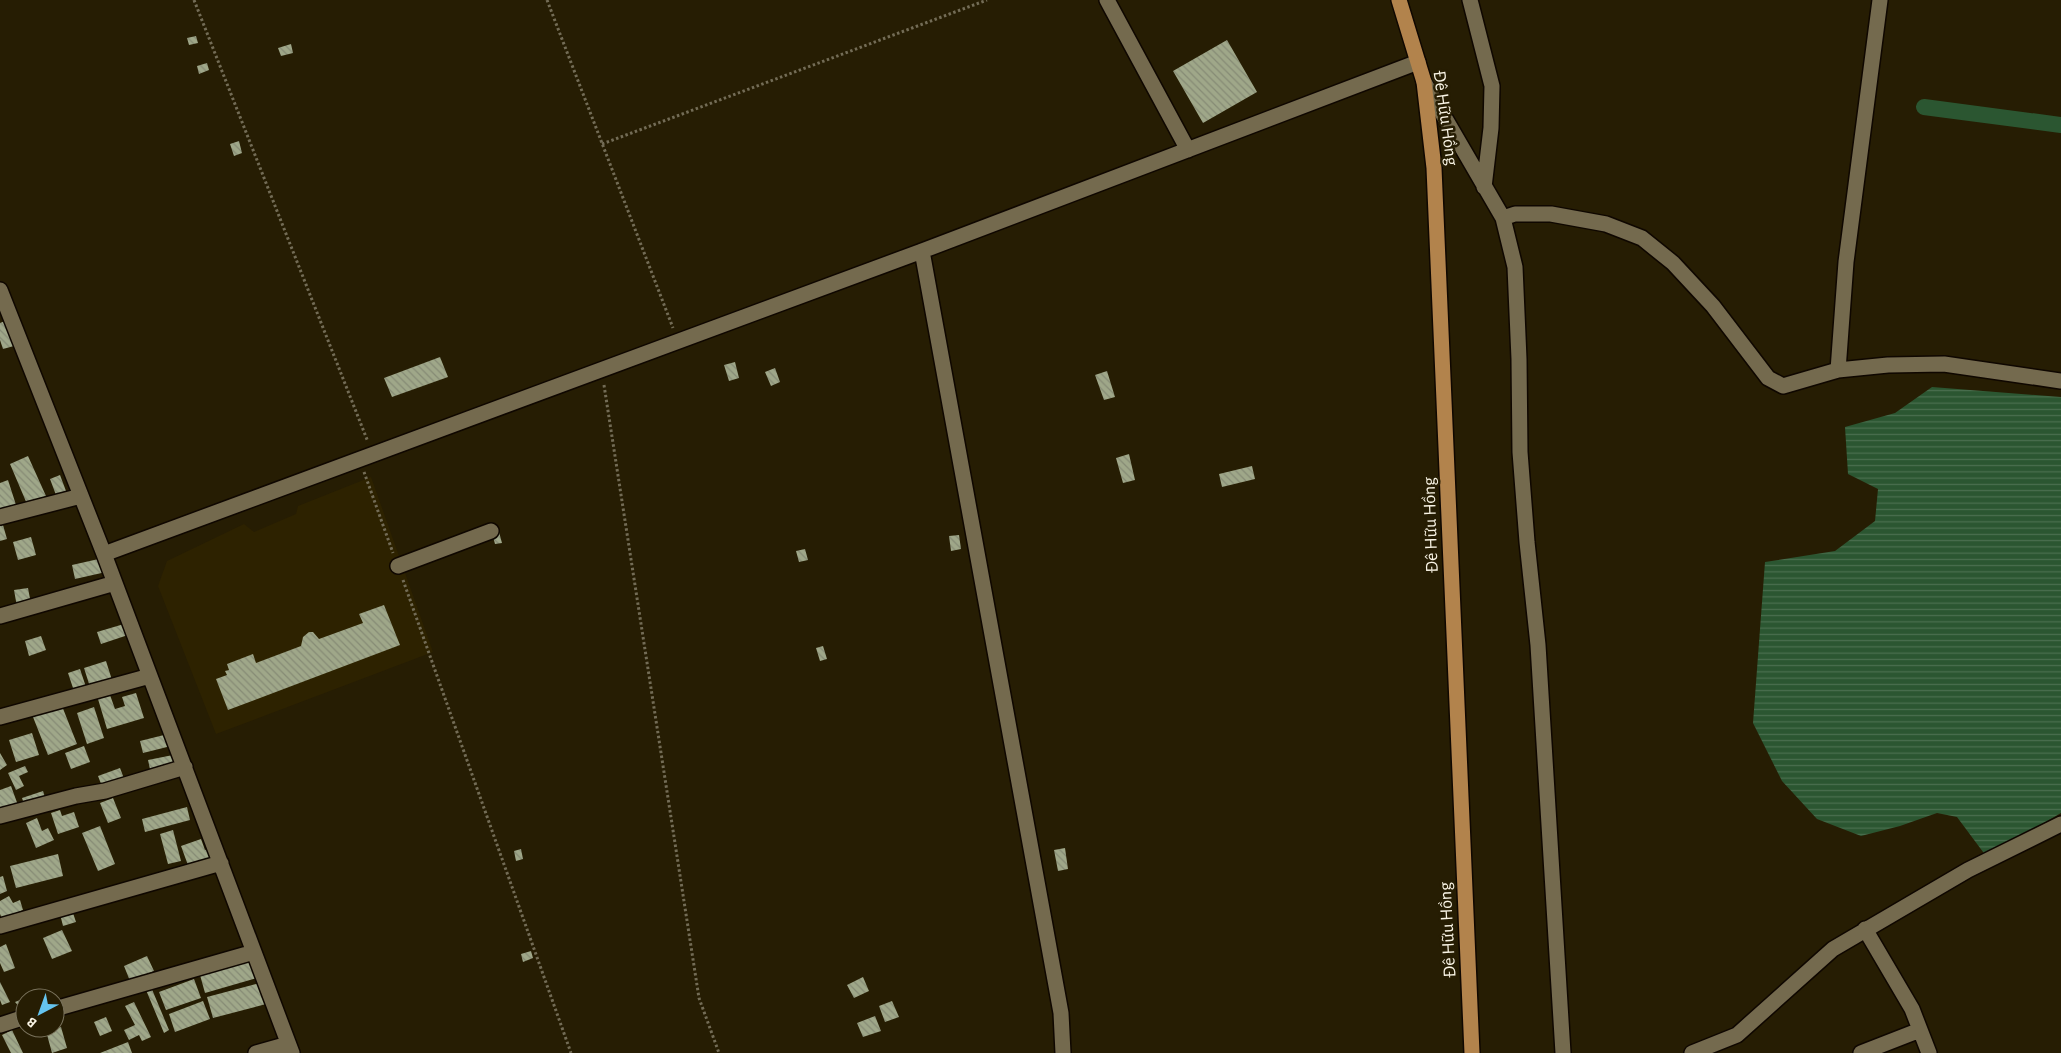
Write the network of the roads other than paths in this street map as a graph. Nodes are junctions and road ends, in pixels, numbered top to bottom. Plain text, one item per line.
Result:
1 (1107, 0) edge
2 (1399, 0) edge
3 (1470, 0) edge
4 (1880, 0) edge
5 (1418, 62) junction
6 (1424, 82) junction
7 (1188, 150) junction
8 (1484, 187) junction
9 (1503, 218) junction
10 (922, 251) junction
11 (0, 290) edge
12 (1838, 370) junction
13 (2061, 381) edge
14 (81, 496) junction
15 (0, 517) edge
16 (491, 531) dead end
17 (104, 554) junction
18 (398, 566) road end
19 (115, 583) junction
20 (0, 616) edge
21 (150, 676) junction
22 (0, 717) edge
23 (185, 767) junction
24 (0, 816) edge
25 (2061, 824) edge
26 (221, 863) junction
27 (0, 926) edge
28 (1865, 929) junction
29 (254, 952) junction
30 (65, 1006) edge
31 (15, 1020) edge
32 (0, 1025) edge
33 (1920, 1030) junction
34 (290, 1048) edge
35 (256, 1053) edge
36 (1064, 1053) edge
37 (1472, 1053) edge
38 (1563, 1053) edge
39 (1692, 1053) edge
40 (1861, 1053) edge
41 (1929, 1053) edge

1 - 7 street
2 - 5 main road, Đê Hữu Hồng
3 - 8 street
4 - 12 street
5 - 6 main road, Đê Hữu Hồng
5 - 7 street
6 - 8 street
6 - 37 main road, Đê Hữu Hồng
7 - 10 street
8 - 9 street
9 - 12 street
9 - 38 street
10 - 17 street
10 - 36 street
11 - 14 street
12 - 13 street
14 - 15 street
14 - 17 street
16 - 18 street
17 - 19 street
19 - 20 street
19 - 21 street
21 - 22 street
21 - 23 street
23 - 24 street
23 - 26 street
25 - 28 street
26 - 27 street
26 - 29 street
28 - 33 street
28 - 39 street
29 - 30 street
29 - 34 street
31 - 32 street
33 - 40 street
33 - 41 street
34 - 35 street

